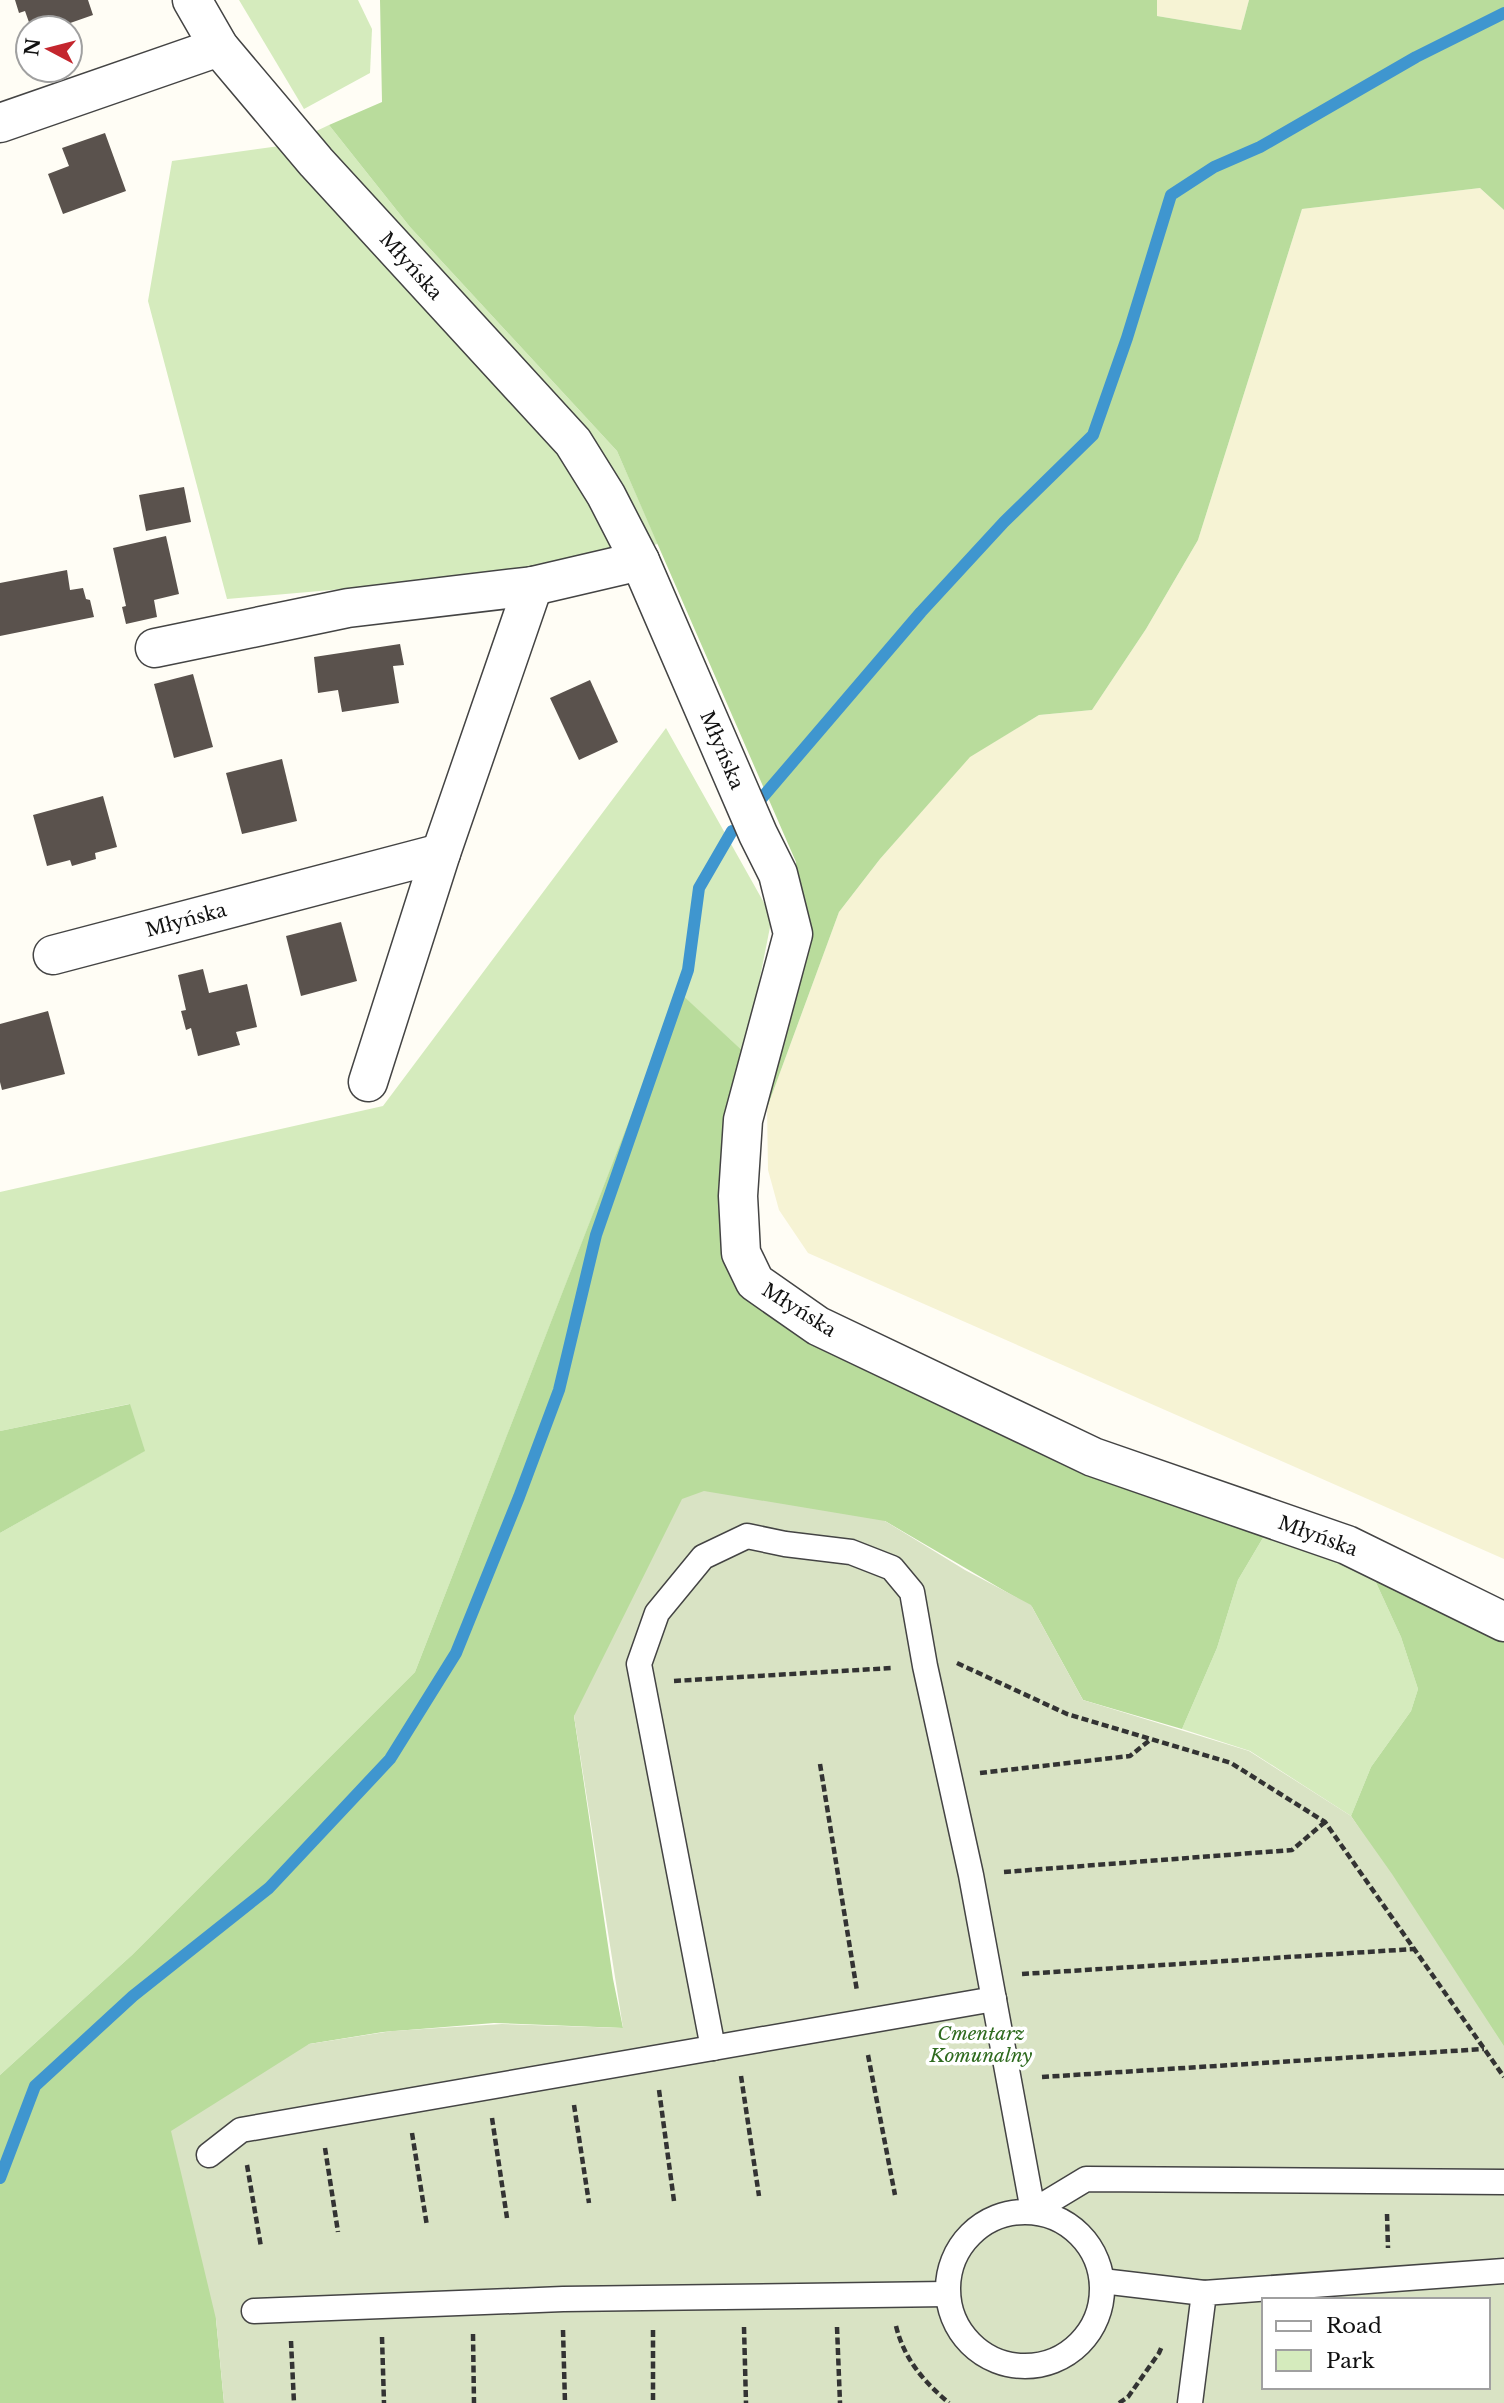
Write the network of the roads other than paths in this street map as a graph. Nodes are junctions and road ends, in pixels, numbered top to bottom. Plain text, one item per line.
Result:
1 (192, 0) edge
2 (219, 47) junction
3 (0, 123) edge
4 (640, 561) junction
5 (533, 586) junction
6 (155, 648) dead end
7 (441, 853) junction
8 (53, 955) dead end
9 (368, 1082) dead end
10 (1504, 1622) edge
11 (992, 1987) junction
12 (725, 2046) junction
13 (209, 2155) dead end
14 (1504, 2182) edge
15 (1033, 2211) junction
16 (1504, 2271) edge
17 (1102, 2281) junction
18 (1204, 2293) junction
19 (947, 2294) junction
20 (254, 2311) dead end
21 (1190, 2403) edge

1 - 2 street, Młyńska
2 - 3 street
2 - 4 street, Młyńska
4 - 5 street
4 - 10 street, Młyńska
5 - 6 street
5 - 7 street
7 - 8 street, Młyńska
7 - 9 street
11 - 12 lane
11 - 12 lane
11 - 15 lane
12 - 13 lane
14 - 15 lane
15 - 17 lane
15 - 19 lane
16 - 18 lane
17 - 18 lane
17 - 19 lane
18 - 21 lane
19 - 20 lane

